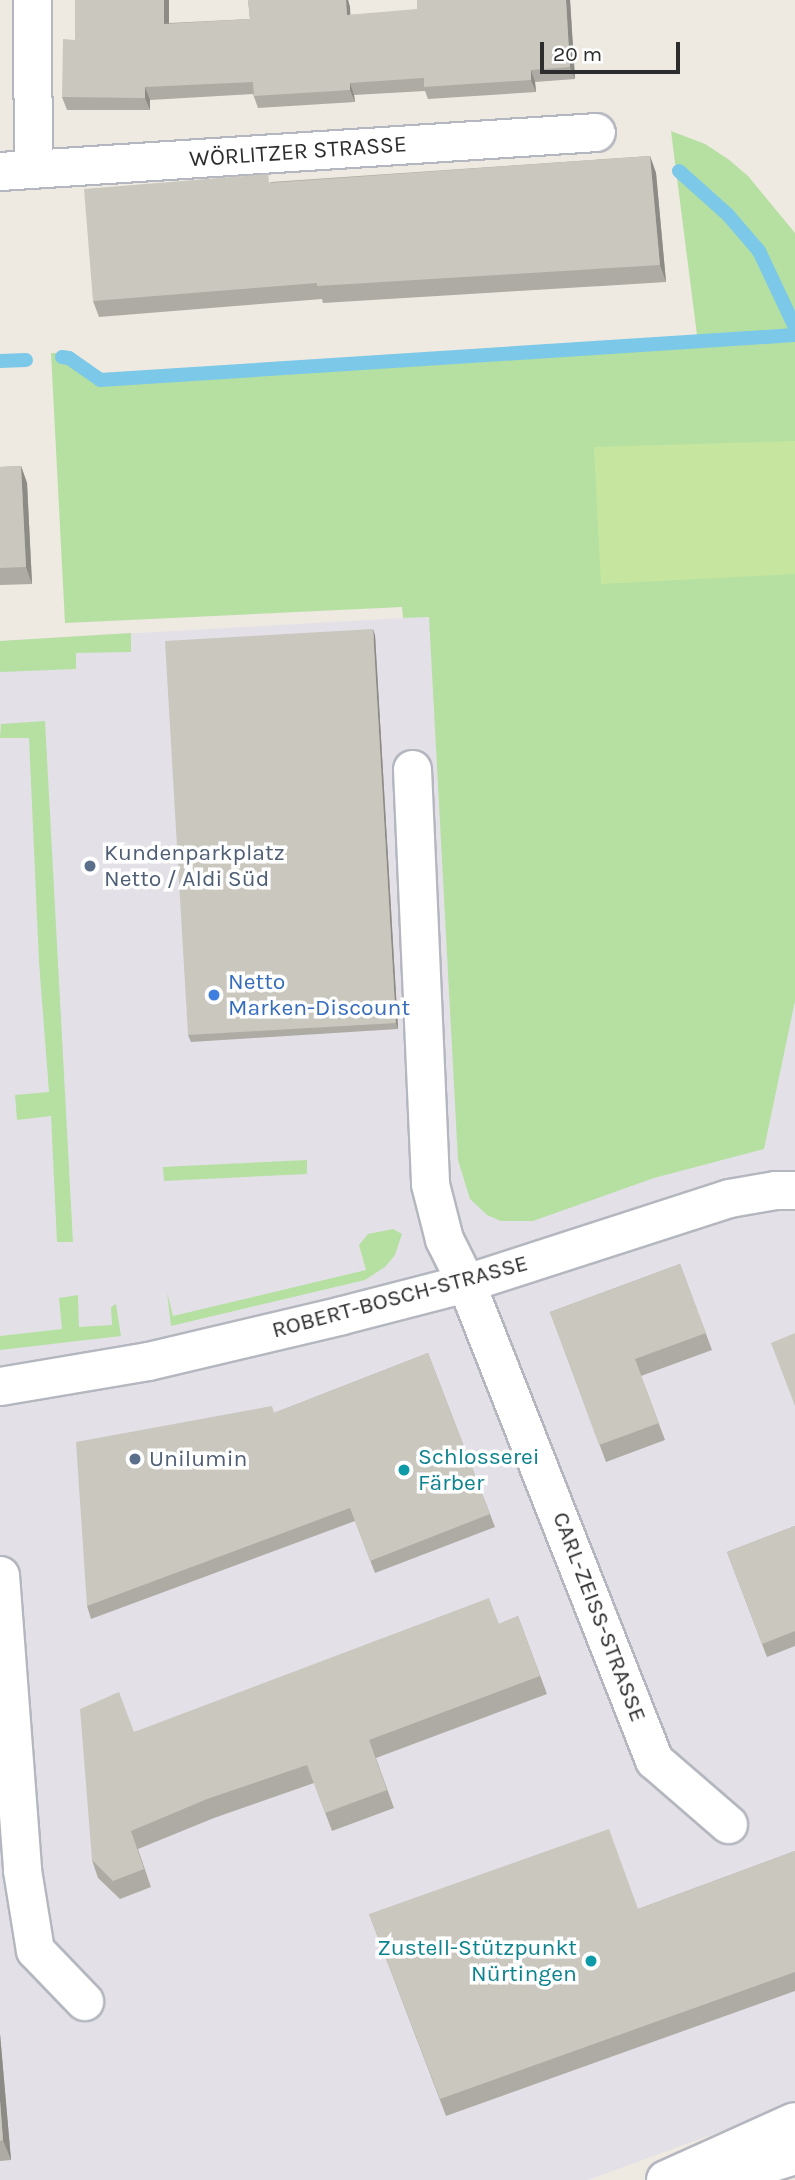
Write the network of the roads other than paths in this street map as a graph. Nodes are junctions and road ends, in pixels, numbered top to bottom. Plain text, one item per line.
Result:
1 (32, 0) edge
2 (596, 132) dead end
3 (16, 170) edge
4 (412, 769) dead end
5 (795, 1190) edge
6 (466, 1283) junction
7 (0, 1386) edge
8 (0, 1575) edge
9 (728, 1825) dead end
10 (84, 2001) dead end
11 (795, 2122) edge
12 (795, 2154) edge
13 (666, 2180) edge
14 (716, 2180) edge

1 - 3 street
2 - 3 street, WÖRLITZER STRASSE
4 - 6 street, CARL-ZEISS-STRASSE
5 - 6 street, ROBERT-BOSCH-STRASSE
6 - 7 street, ROBERT-BOSCH-STRASSE
6 - 9 street, CARL-ZEISS-STRASSE
8 - 10 street
11 - 13 street
12 - 14 street

